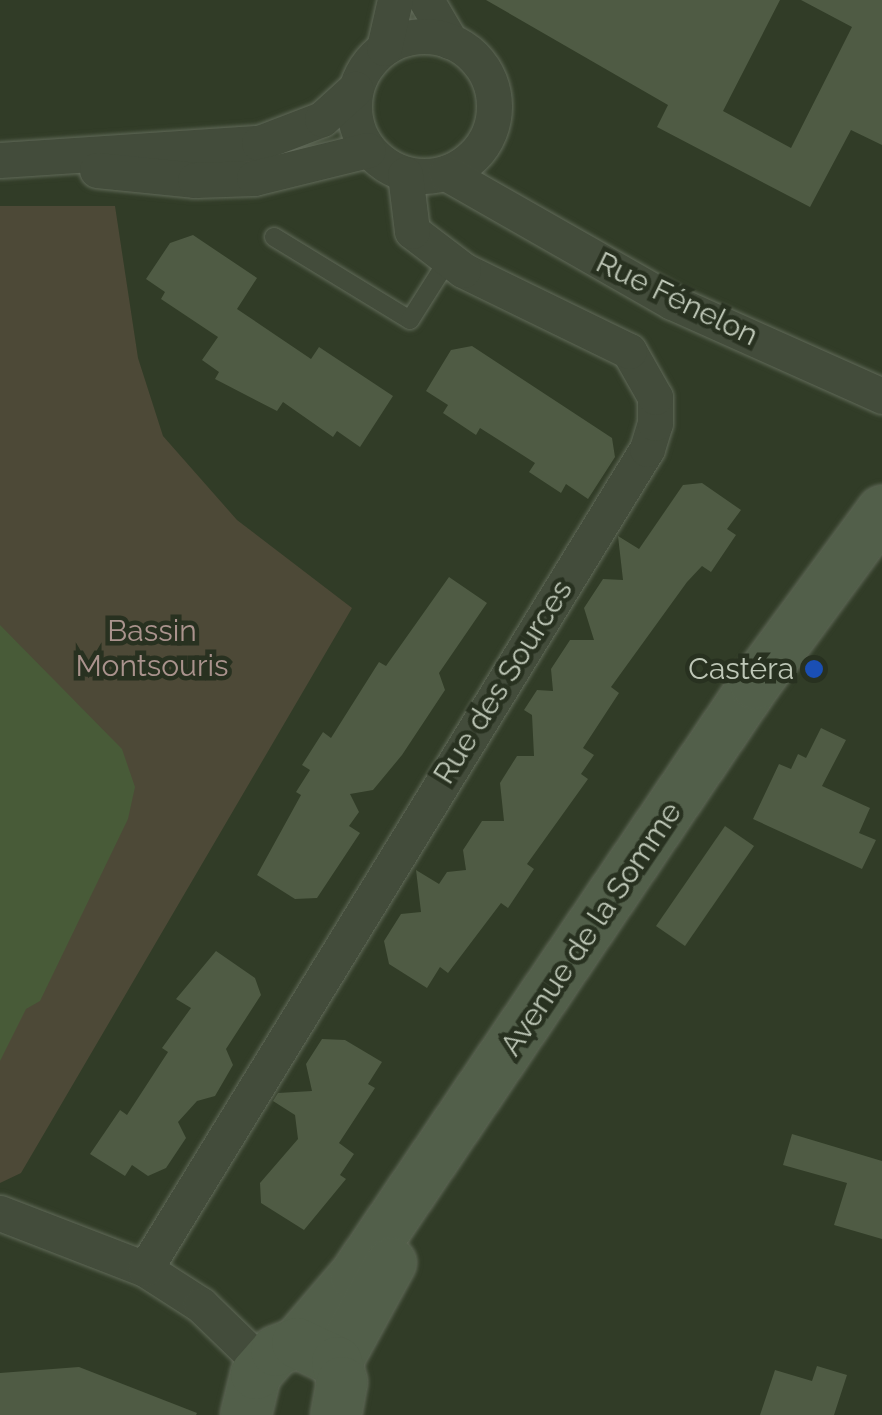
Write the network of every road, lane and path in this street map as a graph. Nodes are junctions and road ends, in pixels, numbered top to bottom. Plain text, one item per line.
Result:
1 (395, 0) edge
2 (426, 0) edge
3 (450, 42) junction
4 (384, 48) junction
5 (356, 90) junction
6 (368, 150) junction
7 (478, 152) junction
8 (6, 160) edge
9 (446, 173) junction
10 (405, 174) junction
11 (510, 211) junction
12 (274, 237) dead end
13 (448, 260) junction
14 (865, 375) edge
15 (882, 396) edge
16 (882, 511) edge
17 (882, 551) edge
18 (0, 1213) edge
19 (144, 1269) junction
20 (299, 1357) junction
21 (246, 1415) edge
22 (336, 1415) edge

1 - 4 street
2 - 3 street
3 - 4 street
3 - 7 street
4 - 5 street
5 - 6 street
5 - 8 street
6 - 8 street
6 - 10 street
7 - 9 street
7 - 11 street
9 - 10 street
9 - 11 street, Rue Fénelon
10 - 13 street, Rue des Sources
11 - 14 street, Rue Fénelon
12 - 13 lane
13 - 19 street, Rue des Sources
14 - 15 street, Rue Fénelon
16 - 20 street, Avenue de la Somme
17 - 20 street, Avenue de la Somme
18 - 19 street
19 - 20 street
20 - 21 street
20 - 22 street

